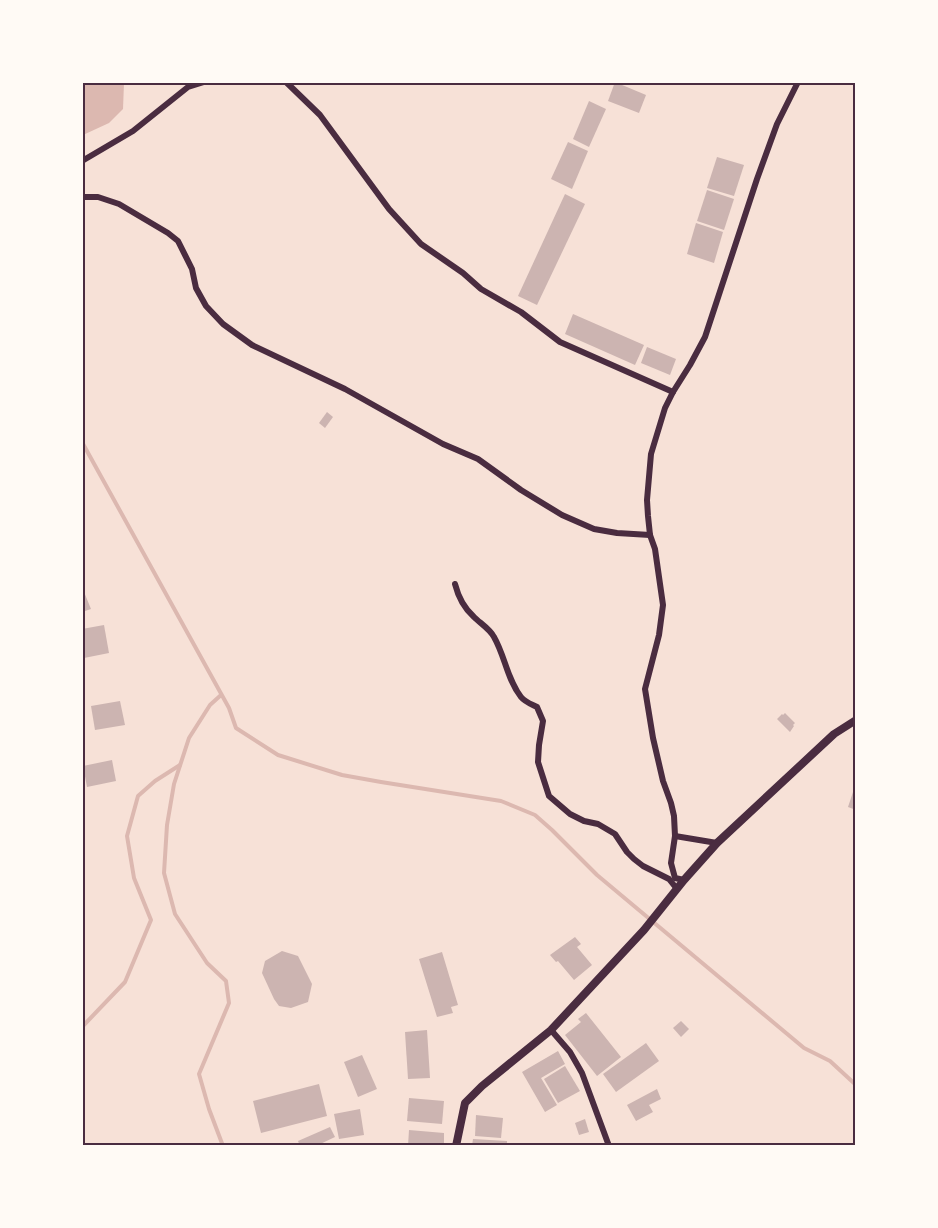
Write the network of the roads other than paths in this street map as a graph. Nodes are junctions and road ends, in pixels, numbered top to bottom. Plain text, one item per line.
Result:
1 (204, 82) edge
2 (286, 82) edge
3 (798, 82) edge
4 (82, 161) edge
5 (82, 197) edge
6 (673, 392) junction
7 (650, 535) junction
8 (455, 584) dead end
9 (855, 720) edge
10 (675, 836) junction
11 (717, 843) junction
12 (684, 880) junction
13 (677, 889) junction
14 (551, 1030) junction
15 (456, 1146) edge
16 (609, 1146) edge

1 - 4 street
2 - 6 street
3 - 6 street
5 - 7 street
6 - 7 street
7 - 10 street
8 - 13 street
9 - 11 street
10 - 11 street
10 - 12 street
11 - 12 street
12 - 13 street
13 - 14 street
14 - 15 street
14 - 16 street

